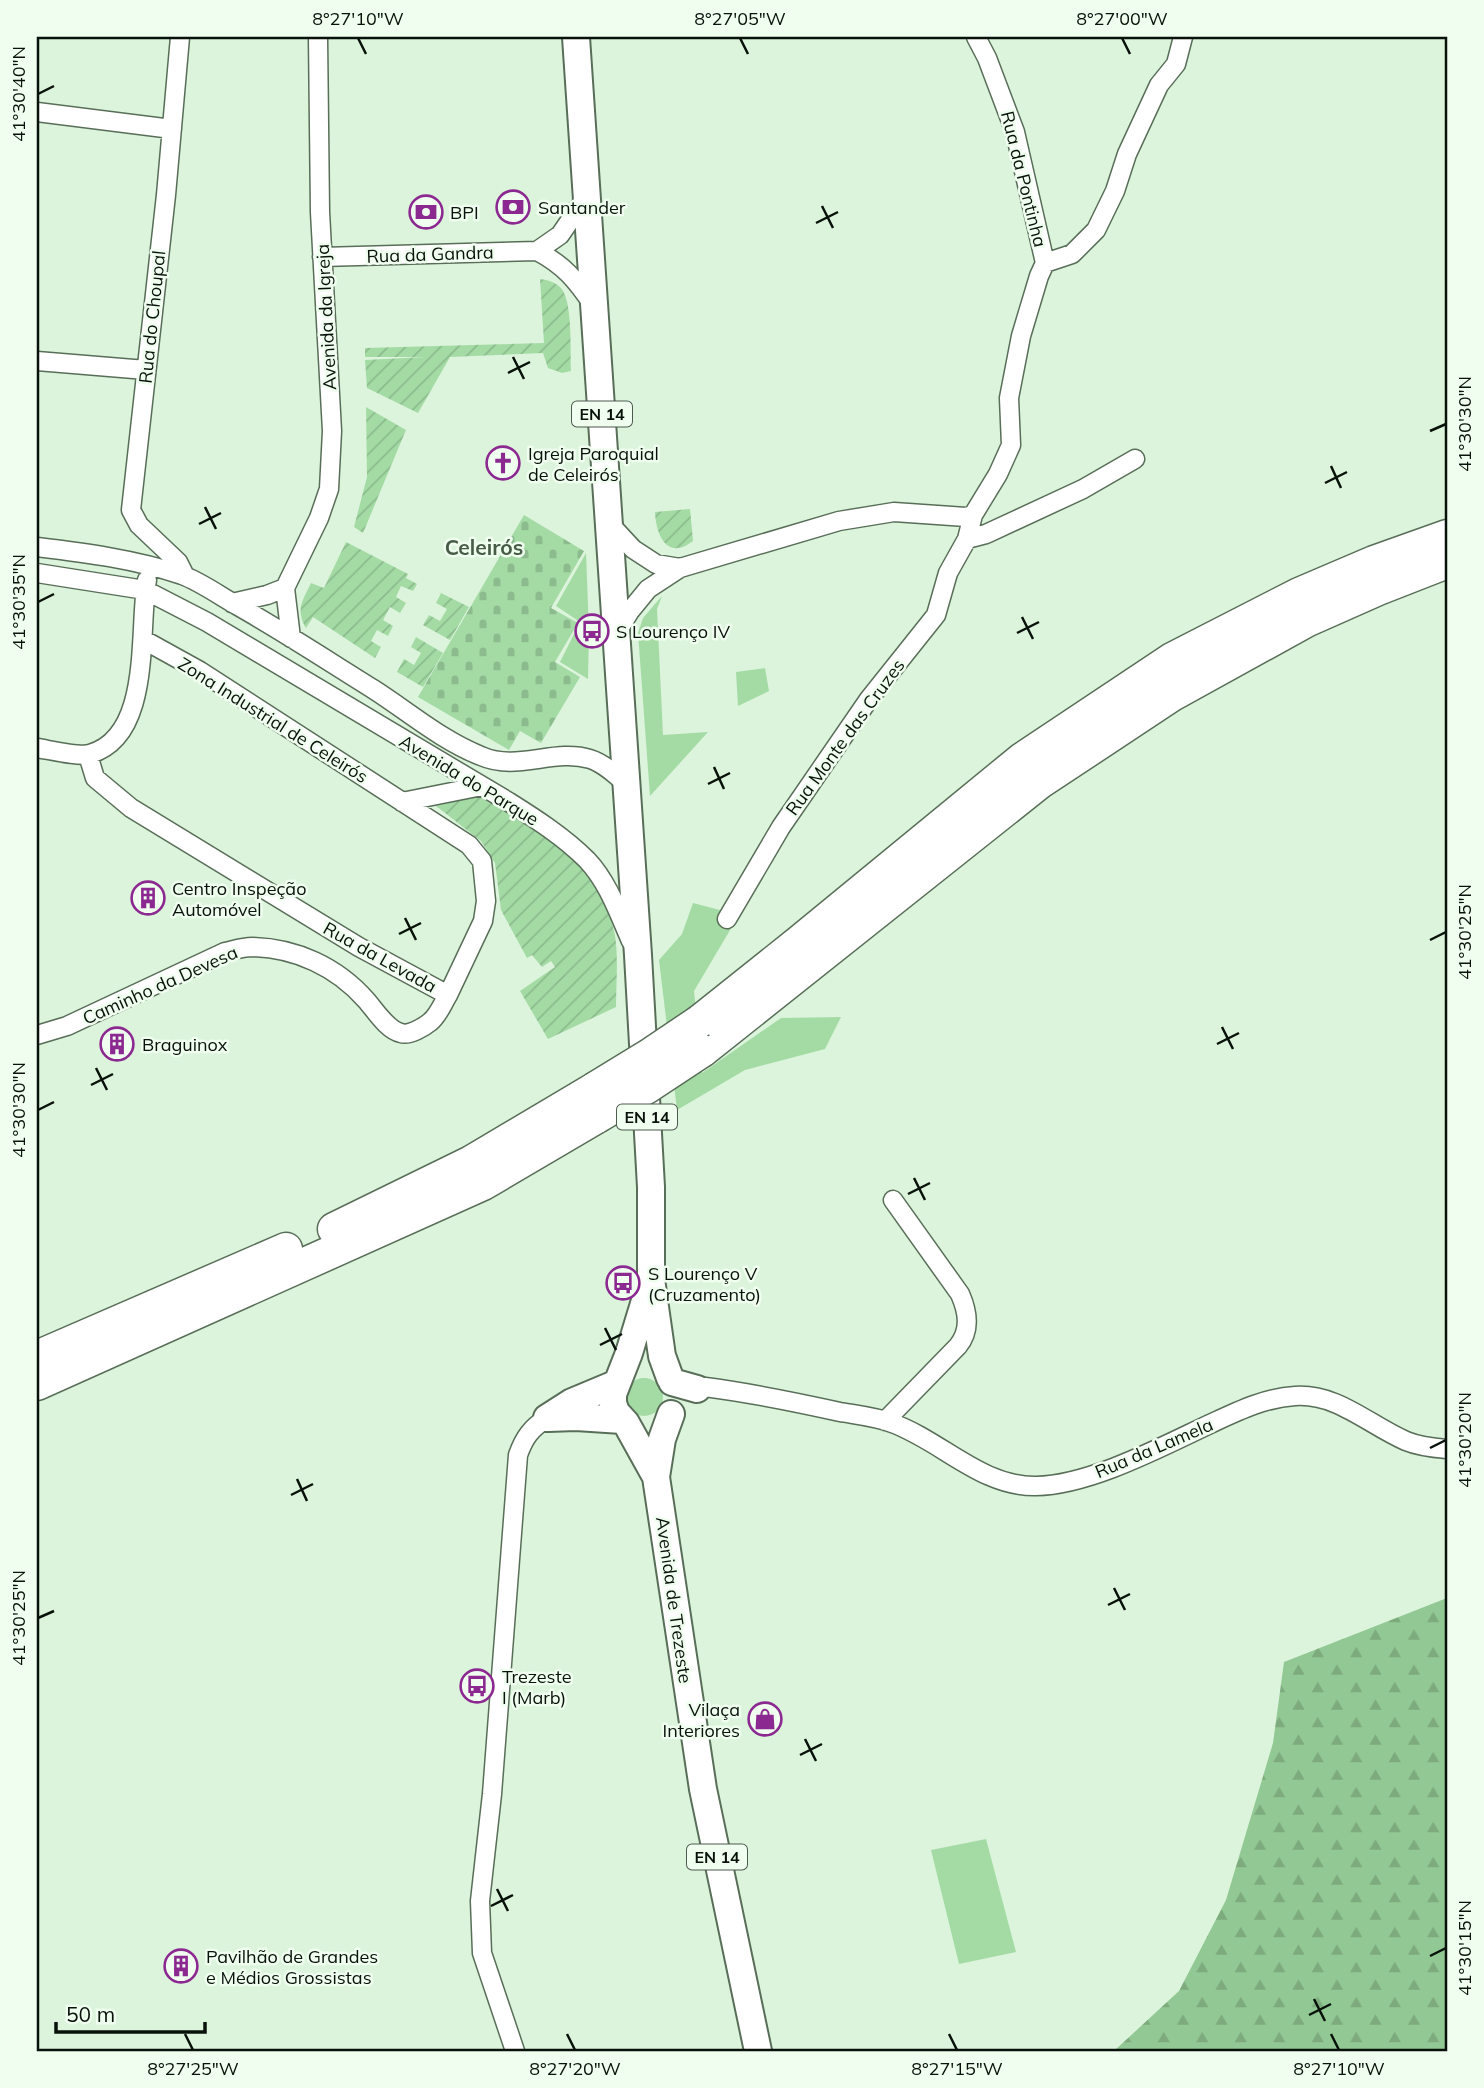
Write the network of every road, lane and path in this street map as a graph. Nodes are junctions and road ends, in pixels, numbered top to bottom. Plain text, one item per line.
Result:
1 (180, 37) edge
2 (318, 37) edge
3 (576, 37) edge
4 (976, 37) edge
5 (1184, 37) edge
6 (37, 112) edge
7 (172, 128) junction
8 (587, 195) junction
9 (537, 251) junction
10 (322, 257) junction
11 (1045, 263) junction
12 (594, 306) junction
13 (37, 361) edge
14 (146, 370) junction
15 (1135, 459) dead end
16 (973, 515) junction
17 (608, 522) junction
18 (1447, 536) edge
19 (967, 539) junction
20 (37, 547) edge
21 (1447, 562) edge
22 (149, 566) junction
23 (680, 568) junction
24 (37, 573) edge
25 (185, 576) junction
26 (285, 588) junction
27 (145, 590) junction
28 (232, 603) junction
29 (269, 624) junction
30 (617, 632) junction
31 (291, 638) junction
32 (144, 640) junction
33 (254, 651) junction
34 (37, 748) edge
35 (88, 755) junction
36 (625, 783) junction
37 (482, 786) junction
38 (402, 802) junction
39 (727, 919) dead end
40 (638, 955) junction
41 (448, 995) junction
42 (37, 1035) edge
43 (701, 1036) junction
44 (893, 1200) dead end
45 (651, 1279) junction
46 (54, 1359) edge
47 (618, 1380) junction
48 (37, 1384) edge
49 (677, 1392) junction
50 (547, 1418) junction
51 (624, 1421) junction
52 (885, 1421) junction
53 (1447, 1449) edge
54 (656, 1477) junction
55 (515, 2051) edge
56 (758, 2051) edge

1 - 7 street, Rua do Choupal
2 - 10 street, Avenida da Igreja
3 - 8 main road, EN 14
4 - 11 street, Rua da Pontinha
5 - 11 street
6 - 7 street
7 - 14 street, Rua do Choupal
8 - 9 street
8 - 12 main road, EN 14
9 - 10 street, Rua da Gandra
9 - 12 street
10 - 26 street, Avenida da Igreja
11 - 16 street, Rua da Pontinha
12 - 17 main road, EN 14
13 - 14 street
14 - 25 street, Rua do Choupal
15 - 19 street
16 - 19 street, Rua Monte das Cruzes
16 - 23 street
17 - 23 street
17 - 30 main road, EN 14
18 - 43 highway
19 - 39 street, Rua Monte das Cruzes
20 - 22 street, Avenida do Parque
21 - 43 highway
22 - 25 street, Avenida do Parque
22 - 27 street
23 - 30 street
24 - 27 street, Avenida do Parque
25 - 28 street, Avenida do Parque
26 - 28 street
26 - 31 street
27 - 32 street
27 - 33 street, Avenida do Parque
28 - 29 street, Avenida do Parque
29 - 31 street, Avenida do Parque
29 - 33 street
30 - 36 main road, EN 14
31 - 36 street, Avenida do Parque
32 - 35 street
32 - 38 street, Zona Industrial de Celeirós
33 - 37 street, Avenida do Parque
34 - 35 street
35 - 41 street, Rua da Levada
36 - 40 main road, EN 14
37 - 38 street
37 - 40 street, Avenida do Parque
38 - 41 street, Rua da Levada
40 - 45 main road, EN 14
41 - 42 street, Caminho da Devesa
43 - 46 highway, bridge
44 - 52 street
45 - 47 main road, EN 14
45 - 49 main road, EN 14
46 - 48 highway
47 - 49 main road
47 - 50 main road
47 - 51 main road, EN 14
49 - 51 main road
49 - 52 street, Rua da Lamela
49 - 54 main road, EN 14
50 - 51 main road
50 - 55 street
51 - 54 main road, EN 14
52 - 53 street, Rua da Lamela
54 - 56 main road, Avenida de Trezeste / EN 14

